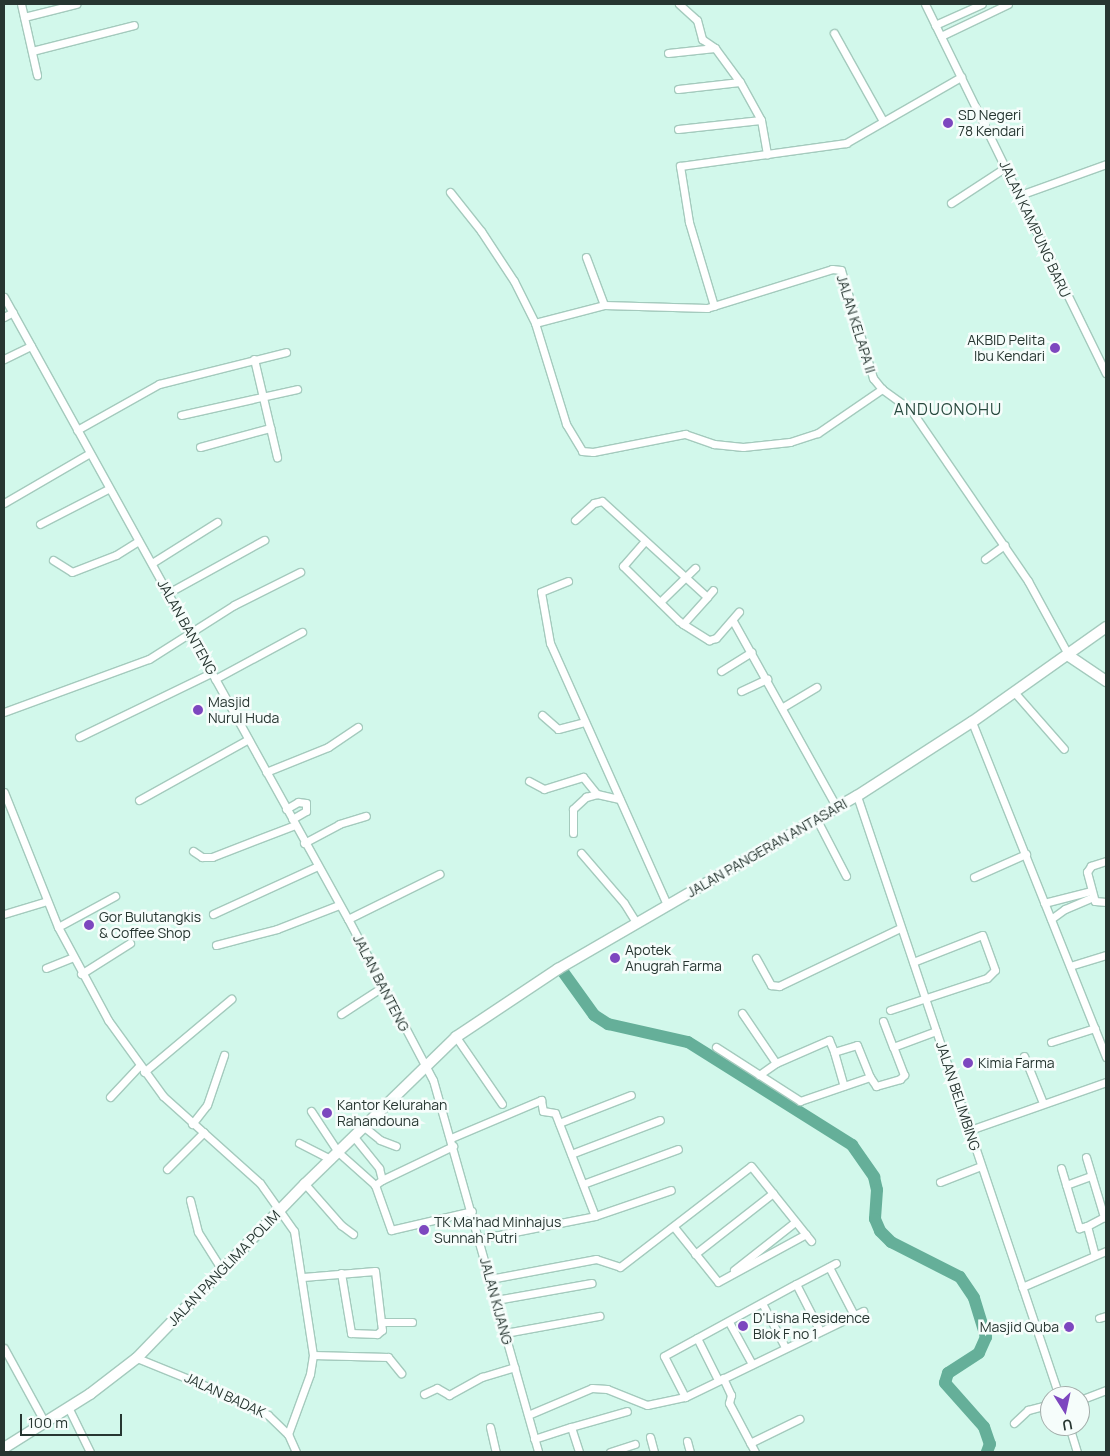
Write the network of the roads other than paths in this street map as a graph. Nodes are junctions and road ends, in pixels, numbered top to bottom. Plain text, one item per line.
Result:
1 (21, 4) edge
2 (76, 4) edge
3 (679, 4) edge
4 (924, 4) edge
5 (982, 4) edge
6 (1008, 4) edge
7 (24, 17) junction
8 (935, 25) junction
9 (134, 26) dead end
10 (834, 33) dead end
11 (941, 36) junction
12 (715, 48) junction
13 (32, 51) junction
14 (668, 53) dead end
15 (37, 75) dead end
16 (961, 77) junction
17 (740, 82) junction
18 (678, 90) dead end
19 (761, 120) junction
20 (883, 121) junction
21 (678, 129) dead end
22 (767, 154) junction
23 (1106, 164) edge
24 (1006, 167) junction
25 (450, 192) dead end
26 (1020, 195) junction
27 (951, 203) dead end
28 (586, 257) dead end
29 (4, 297) edge
30 (604, 305) junction
31 (714, 306) junction
32 (13, 312) junction
33 (4, 317) edge
34 (535, 323) junction
35 (31, 346) junction
36 (286, 352) dead end
37 (4, 359) edge
38 (254, 359) junction
39 (1106, 373) edge
40 (882, 389) junction
41 (297, 390) dead end
42 (263, 397) junction
43 (181, 415) dead end
44 (270, 428) junction
45 (77, 430) junction
46 (200, 447) dead end
47 (90, 453) junction
48 (277, 458) dead end
49 (108, 489) junction
50 (4, 504) edge
51 (575, 520) dead end
52 (217, 522) dead end
53 (40, 524) dead end
54 (264, 540) dead end
55 (138, 541) junction
56 (644, 542) junction
57 (1004, 545) junction
58 (986, 558) dead end
59 (53, 560) dead end
60 (152, 563) junction
61 (695, 568) dead end
62 (300, 572) dead end
63 (685, 578) junction
64 (568, 581) dead end
65 (713, 590) dead end
66 (168, 594) junction
67 (707, 597) junction
68 (660, 602) junction
69 (739, 612) dead end
70 (733, 620) junction
71 (683, 624) junction
72 (1106, 627) edge
73 (302, 632) dead end
74 (188, 634) junction
75 (751, 652) junction
76 (1069, 656) junction
77 (722, 671) dead end
78 (213, 676) junction
79 (767, 679) junction
80 (1106, 681) edge
81 (816, 687) dead end
82 (741, 691) dead end
83 (1015, 693) junction
84 (783, 707) junction
85 (4, 712) edge
86 (542, 715) dead end
87 (584, 722) junction
88 (972, 722) junction
89 (358, 727) dead end
90 (79, 737) dead end
91 (247, 740) junction
92 (1064, 749) dead end
93 (266, 772) junction
94 (529, 781) dead end
95 (4, 792) edge
96 (597, 794) junction
97 (857, 796) junction
98 (620, 799) junction
99 (139, 800) dead end
100 (286, 808) junction
101 (837, 808) junction
102 (366, 816) dead end
103 (817, 820) junction
104 (293, 822) junction
105 (573, 833) dead end
106 (304, 842) junction
107 (193, 851) dead end
108 (581, 853) dead end
109 (1026, 854) junction
110 (1106, 860) edge
111 (318, 866) junction
112 (439, 874) dead end
113 (846, 876) dead end
114 (974, 877) dead end
115 (1092, 894) junction
116 (115, 896) dead end
117 (47, 901) junction
118 (1106, 902) edge
119 (1044, 903) junction
120 (339, 905) junction
121 (667, 905) junction
122 (4, 914) edge
123 (213, 914) dead end
124 (348, 919) junction
125 (1051, 919) junction
126 (636, 922) junction
127 (58, 927) junction
128 (900, 928) junction
129 (130, 943) dead end
130 (216, 945) dead end
131 (1106, 955) edge
132 (73, 958) junction
133 (756, 958) dead end
134 (913, 962) junction
135 (1070, 966) junction
136 (46, 968) dead end
137 (81, 974) junction
138 (384, 986) junction
139 (925, 998) junction
140 (231, 999) dead end
141 (890, 1010) dead end
142 (742, 1013) dead end
143 (341, 1014) dead end
144 (883, 1021) dead end
145 (1095, 1028) junction
146 (936, 1031) junction
147 (456, 1037) junction
148 (1051, 1042) dead end
149 (1104, 1042) edge
150 (716, 1047) dead end
151 (893, 1047) junction
152 (834, 1052) junction
153 (224, 1055) dead end
154 (1024, 1056) dead end
155 (1106, 1057) edge
156 (776, 1063) junction
157 (424, 1064) junction
158 (142, 1069) junction
159 (759, 1074) junction
160 (870, 1077) junction
161 (1106, 1082) edge
162 (844, 1086) junction
163 (631, 1095) dead end
164 (110, 1097) dead end
165 (502, 1104) dead end
166 (1043, 1104) junction
167 (311, 1111) dead end
168 (660, 1120) dead end
169 (559, 1123) junction
170 (192, 1124) junction
171 (363, 1126) junction
172 (970, 1130) junction
173 (204, 1132) junction
174 (354, 1137) junction
175 (451, 1138) junction
176 (299, 1143) dead end
177 (396, 1146) dead end
178 (453, 1146) junction
179 (678, 1150) dead end
180 (571, 1154) junction
181 (334, 1155) junction
182 (1086, 1157) dead end
183 (981, 1166) junction
184 (1061, 1168) dead end
185 (167, 1169) dead end
186 (1091, 1176) junction
187 (382, 1180) junction
188 (940, 1182) dead end
189 (305, 1184) junction
190 (583, 1184) junction
191 (375, 1185) junction
192 (1066, 1185) junction
193 (670, 1190) dead end
194 (773, 1193) junction
195 (190, 1200) dead end
196 (281, 1210) junction
197 (472, 1211) junction
198 (596, 1216) junction
199 (795, 1222) junction
200 (1087, 1226) junction
201 (674, 1227) junction
202 (353, 1234) dead end
203 (479, 1239) junction
204 (1106, 1251) edge
205 (696, 1254) junction
206 (1096, 1256) junction
207 (836, 1263) dead end
208 (829, 1267) junction
209 (222, 1270) junction
210 (341, 1273) junction
211 (303, 1277) junction
212 (490, 1279) junction
213 (718, 1282) junction
214 (591, 1283) dead end
215 (796, 1284) junction
216 (1022, 1287) junction
217 (496, 1300) junction
218 (762, 1304) junction
219 (863, 1311) dead end
220 (854, 1315) junction
221 (599, 1316) dead end
222 (1106, 1316) edge
223 (1099, 1318) dead end
224 (381, 1322) junction
225 (412, 1322) dead end
226 (729, 1322) junction
227 (820, 1332) junction
228 (505, 1333) junction
229 (697, 1338) junction
230 (785, 1347) junction
231 (4, 1348) edge
232 (313, 1355) junction
233 (137, 1358) junction
234 (752, 1364) junction
235 (515, 1367) junction
236 (401, 1373) dead end
237 (720, 1379) junction
238 (1056, 1386) edge
239 (1106, 1390) edge
240 (424, 1394) dead end
241 (1090, 1396) edge
242 (685, 1397) junction
243 (68, 1407) junction
244 (1040, 1407) edge
245 (627, 1411) dead end
246 (528, 1415) junction
247 (799, 1419) dead end
248 (45, 1423) junction
249 (1014, 1423) dead end
250 (490, 1427) dead end
251 (571, 1427) junction
252 (288, 1434) junction
253 (1072, 1436) edge
254 (650, 1437) dead end
255 (534, 1439) junction
256 (687, 1441) dead end
257 (750, 1443) junction
258 (635, 1444) dead end
259 (4, 1448) edge
260 (90, 1452) edge
261 (296, 1452) edge
262 (496, 1452) edge
263 (538, 1452) edge
264 (579, 1452) edge
265 (610, 1452) edge
266 (654, 1452) edge
267 (690, 1452) edge
268 (755, 1452) edge
269 (1078, 1452) edge

1 - 7 street
2 - 7 street
3 - 12 street
4 - 8 street, JALAN KAMPUNG BARU
5 - 8 street
6 - 11 street
7 - 13 street
8 - 11 street, JALAN KAMPUNG BARU
9 - 13 street
10 - 20 street
11 - 16 street, JALAN KAMPUNG BARU
12 - 14 street
12 - 17 street
13 - 15 street
16 - 20 street
16 - 24 street, JALAN KAMPUNG BARU
17 - 18 street
17 - 19 street
19 - 21 street
19 - 22 street
20 - 22 street
22 - 31 street
23 - 26 street
24 - 26 street, JALAN KAMPUNG BARU
24 - 27 street
25 - 34 street
26 - 39 street, JALAN KAMPUNG BARU
28 - 30 street
29 - 32 street, JALAN BANTENG
30 - 31 street, JALAN KELAPA II
30 - 34 street, JALAN KELAPA II
31 - 40 street, JALAN KELAPA II
32 - 33 street
32 - 35 street, JALAN BANTENG
34 - 40 street
35 - 37 street
35 - 45 street, JALAN BANTENG
36 - 38 street
38 - 42 street
38 - 45 street
40 - 57 street, JALAN KELAPA II
41 - 42 street
42 - 43 street
42 - 44 street
44 - 46 street
44 - 48 street
45 - 47 street, JALAN BANTENG
47 - 49 street, JALAN BANTENG
47 - 50 street
49 - 53 street
49 - 55 street, JALAN BANTENG
51 - 56 street
52 - 60 street
54 - 66 street
55 - 59 street
55 - 60 street, JALAN BANTENG
56 - 63 street
56 - 68 street
57 - 58 street
57 - 76 street, JALAN KELAPA II
60 - 66 street, JALAN BANTENG
61 - 63 street
62 - 74 street
63 - 67 street
63 - 68 street
64 - 87 street
65 - 67 street
66 - 74 street, JALAN BANTENG
67 - 71 street
68 - 71 street
69 - 70 street
70 - 71 street
70 - 75 street
72 - 76 street, JALAN PANGERAN ANTASARI
73 - 78 street
74 - 78 street, JALAN BANTENG
74 - 85 street
75 - 77 street
75 - 79 street
76 - 80 street
76 - 83 street, JALAN PANGERAN ANTASARI
78 - 90 street
78 - 91 street, JALAN BANTENG
79 - 82 street
79 - 84 street
81 - 84 street
83 - 88 street, JALAN PANGERAN ANTASARI
83 - 92 street
84 - 101 street
86 - 87 street
87 - 98 street
88 - 97 street, JALAN PANGERAN ANTASARI
88 - 109 street
89 - 93 street
91 - 93 street, JALAN BANTENG
91 - 99 street
93 - 100 street, JALAN BANTENG
94 - 96 street
95 - 117 street
96 - 98 street
96 - 105 street
97 - 101 street, JALAN PANGERAN ANTASARI
97 - 128 street, JALAN BELIMBING
98 - 121 street
100 - 104 street, JALAN BANTENG
100 - 104 street
101 - 103 street, JALAN PANGERAN ANTASARI
102 - 106 street
103 - 113 street
103 - 121 street, JALAN PANGERAN ANTASARI
104 - 106 street, JALAN BANTENG
104 - 107 street
106 - 111 street, JALAN BANTENG
108 - 126 street
109 - 114 street
109 - 119 street
110 - 115 street
111 - 120 street, JALAN BANTENG
111 - 123 street
112 - 124 street
115 - 118 street
115 - 119 street
115 - 125 street
116 - 127 street
117 - 122 street
117 - 127 street
119 - 125 street
120 - 124 street, JALAN BANTENG
120 - 130 street
121 - 126 street, JALAN PANGERAN ANTASARI
124 - 138 street, JALAN BANTENG
125 - 135 street
126 - 147 street, JALAN PANGERAN ANTASARI
127 - 132 street
128 - 133 street
128 - 134 street, JALAN BELIMBING
129 - 137 street
131 - 135 street
132 - 136 street
132 - 137 street
134 - 139 street, JALAN BELIMBING
134 - 139 street
135 - 145 street
137 - 158 street
138 - 143 street
138 - 157 street, JALAN BANTENG
139 - 141 street
139 - 146 street, JALAN BELIMBING
140 - 158 street
142 - 156 street
144 - 151 street
145 - 148 street
145 - 149 street
146 - 151 street
146 - 172 street, JALAN BELIMBING
147 - 157 street, JALAN PANGERAN ANTASARI
147 - 165 street
149 - 155 street
150 - 159 street
151 - 160 street
152 - 156 street
152 - 160 street
152 - 162 street
153 - 170 street
154 - 166 street
156 - 159 street
157 - 171 street, JALAN PANGLIMA POLIM
157 - 175 street, JALAN KIJANG
158 - 164 street
158 - 170 street
159 - 162 street
160 - 162 street
161 - 166 street
163 - 169 street
166 - 172 street
167 - 181 street
168 - 180 street
169 - 175 street
169 - 180 street
170 - 173 street
171 - 174 street, JALAN PANGLIMA POLIM
171 - 177 street
172 - 183 street, JALAN BELIMBING
173 - 185 street
173 - 196 street
174 - 181 street, JALAN PANGLIMA POLIM
174 - 187 street
175 - 178 street, JALAN KIJANG
176 - 181 street
178 - 187 street
178 - 197 street, JALAN KIJANG
179 - 190 street
180 - 190 street
181 - 189 street, JALAN PANGLIMA POLIM
181 - 191 street
182 - 186 street
183 - 188 street
183 - 216 street, JALAN BELIMBING
184 - 192 street
186 - 192 street
186 - 200 street
187 - 191 street
189 - 196 street, JALAN PANGLIMA POLIM
189 - 202 street
190 - 198 street
191 - 197 street
192 - 200 street
193 - 198 street
194 - 199 street
194 - 201 street
194 - 205 street
195 - 209 street
196 - 209 street, JALAN PANGLIMA POLIM
196 - 211 street
197 - 203 street, JALAN KIJANG
198 - 203 street
199 - 213 street
199 - 213 street
200 - 206 street
201 - 205 street
201 - 212 street
203 - 212 street, JALAN KIJANG
204 - 206 street
205 - 213 street
206 - 216 street
207 - 208 street
208 - 215 street
208 - 220 street
209 - 233 street, JALAN PANGLIMA POLIM
210 - 211 street
210 - 224 street
210 - 224 street
211 - 232 street
212 - 217 street, JALAN KIJANG
214 - 217 street
215 - 218 street
215 - 227 street
216 - 238 street, JALAN BELIMBING
217 - 228 street, JALAN KIJANG
218 - 226 street
218 - 230 street
219 - 220 street
220 - 227 street
221 - 228 street
222 - 223 street
224 - 225 street
226 - 229 street
226 - 234 street
227 - 230 street
228 - 235 street, JALAN KIJANG
229 - 237 street
229 - 242 street
230 - 234 street
231 - 248 street
232 - 236 street
232 - 252 street
233 - 243 street, JALAN PANGLIMA POLIM
233 - 252 street, JALAN BADAK
234 - 237 street
235 - 240 street
235 - 246 street, JALAN KIJANG
237 - 242 street
237 - 257 street
239 - 241 street
242 - 246 street
243 - 248 street, JALAN PANGLIMA POLIM
243 - 260 street
244 - 249 street
245 - 251 street
246 - 255 street, JALAN KIJANG
247 - 257 street
248 - 259 street, JALAN PANGLIMA POLIM
250 - 262 street
251 - 255 street
251 - 264 street
252 - 261 street, JALAN BADAK
253 - 269 street
254 - 266 street
255 - 263 street, JALAN KIJANG
256 - 267 street
257 - 268 street
258 - 265 street

